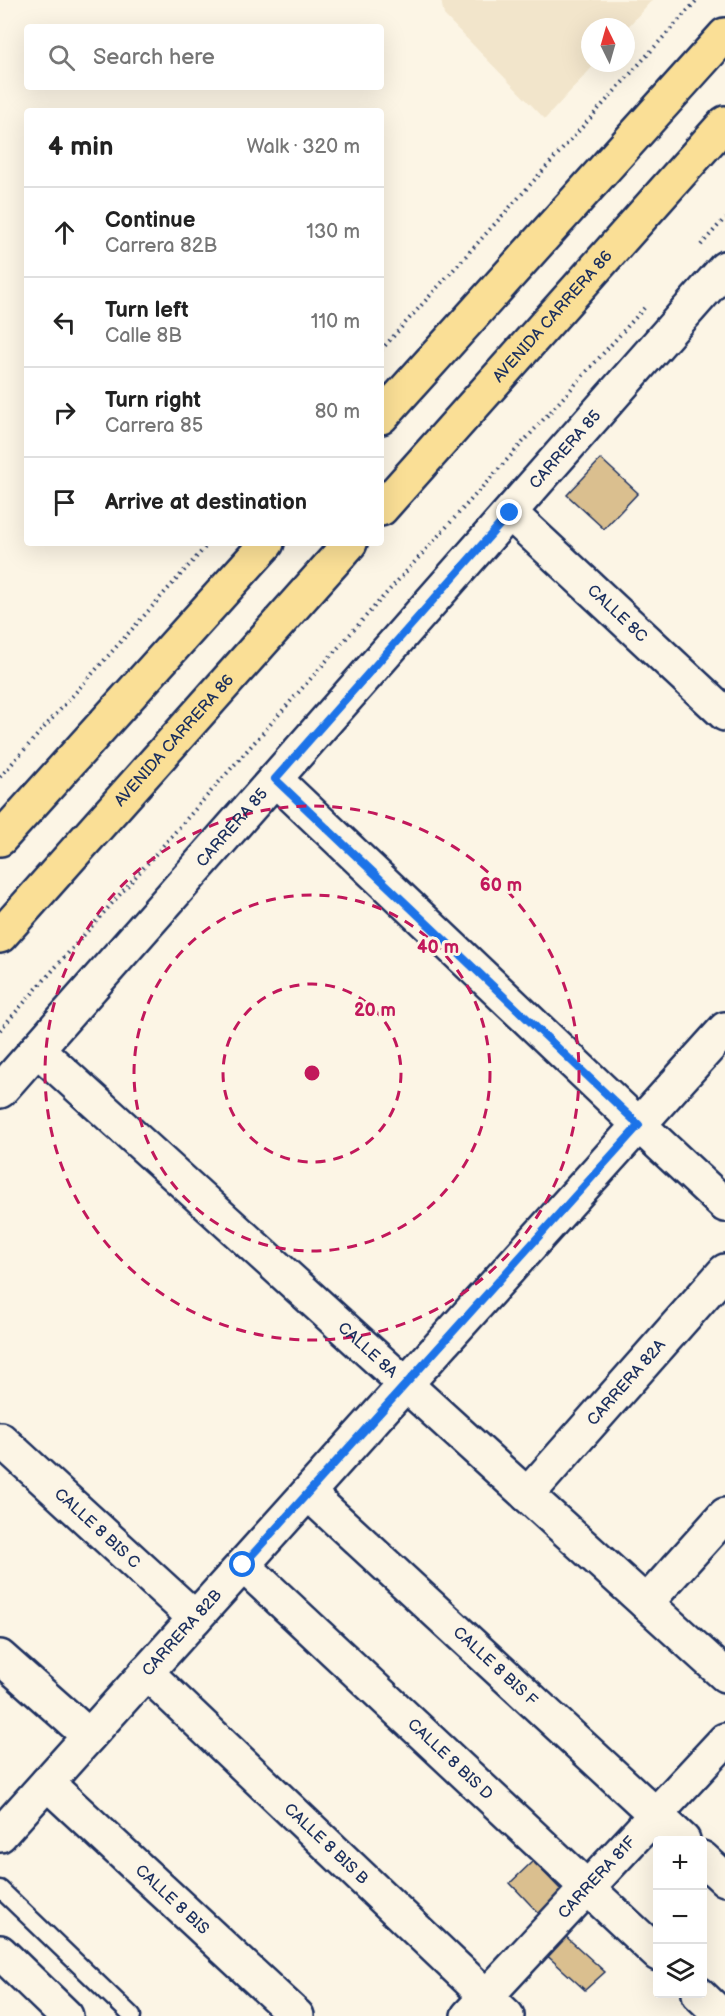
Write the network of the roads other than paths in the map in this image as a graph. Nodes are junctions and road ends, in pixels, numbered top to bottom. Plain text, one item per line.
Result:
1 (725, 35) edge
2 (725, 123) edge
3 (725, 268) edge
4 (384, 414) edge
5 (384, 506) edge
6 (510, 513) junction
7 (264, 546) edge
8 (348, 546) edge
9 (725, 714) edge
10 (275, 779) junction
11 (0, 839) edge
12 (0, 936) edge
13 (725, 1029) edge
14 (37, 1049) junction
15 (0, 1091) edge
16 (639, 1125) junction
17 (725, 1204) edge
18 (725, 1271) edge
19 (406, 1384) junction
20 (0, 1439) edge
21 (308, 1493) junction
22 (527, 1495) junction
23 (725, 1515) edge
24 (243, 1565) junction
25 (646, 1603) junction
26 (195, 1618) junction
27 (0, 1657) edge
28 (146, 1672) junction
29 (725, 1675) edge
30 (89, 1736) junction
31 (725, 1740) edge
32 (47, 1783) junction
33 (655, 1815) junction
34 (0, 1835) edge
35 (679, 1836) edge
36 (707, 1863) edge
37 (725, 1879) edge
38 (588, 1887) junction
39 (0, 1889) edge
40 (653, 1950) edge
41 (1, 1954) edge
42 (703, 1998) edge
43 (487, 2010) edge
44 (66, 2016) edge
45 (132, 2016) edge
46 (297, 2016) edge
47 (722, 2016) edge

1 - 4 main road
2 - 5 main road, AVENIDA CARRERA 86
3 - 6 street, CARRERA 85
6 - 9 street, CALLE 8C
6 - 10 street, CARRERA 85
7 - 11 main road
8 - 12 main road, AVENIDA CARRERA 86
10 - 14 street, CARRERA 85
10 - 16 street
13 - 16 street, CARRERA 82B
14 - 15 street, CARRERA 85
14 - 19 street, CALLE 8A
16 - 17 street
16 - 19 street, CARRERA 82B
18 - 22 street, CARRERA 82A
19 - 21 street, CARRERA 82B
19 - 22 street, CALLE 8A
20 - 26 street, CALLE 8 BIS C
21 - 24 street, CARRERA 82B
21 - 33 street, CALLE 8 BIS F
22 - 25 street, CALLE 8A
23 - 25 street
24 - 26 street, CARRERA 82B
24 - 38 street, CALLE 8 BIS D
25 - 29 street, CALLE 8A
26 - 28 street, CARRERA 82B
27 - 30 street
28 - 30 street, CARRERA 82B
28 - 43 street, CALLE 8 BIS B
30 - 32 street, CARRERA 82B
31 - 33 street, CARRERA 81F
32 - 34 street, CARRERA 82B
32 - 46 street, CALLE 8 BIS
33 - 35 street, CALLE 8 BIS F
33 - 38 street, CARRERA 81F
36 - 37 street
38 - 40 street, CALLE 8 BIS D
38 - 43 street, CARRERA 81F
39 - 45 lane
41 - 44 street
42 - 47 street

